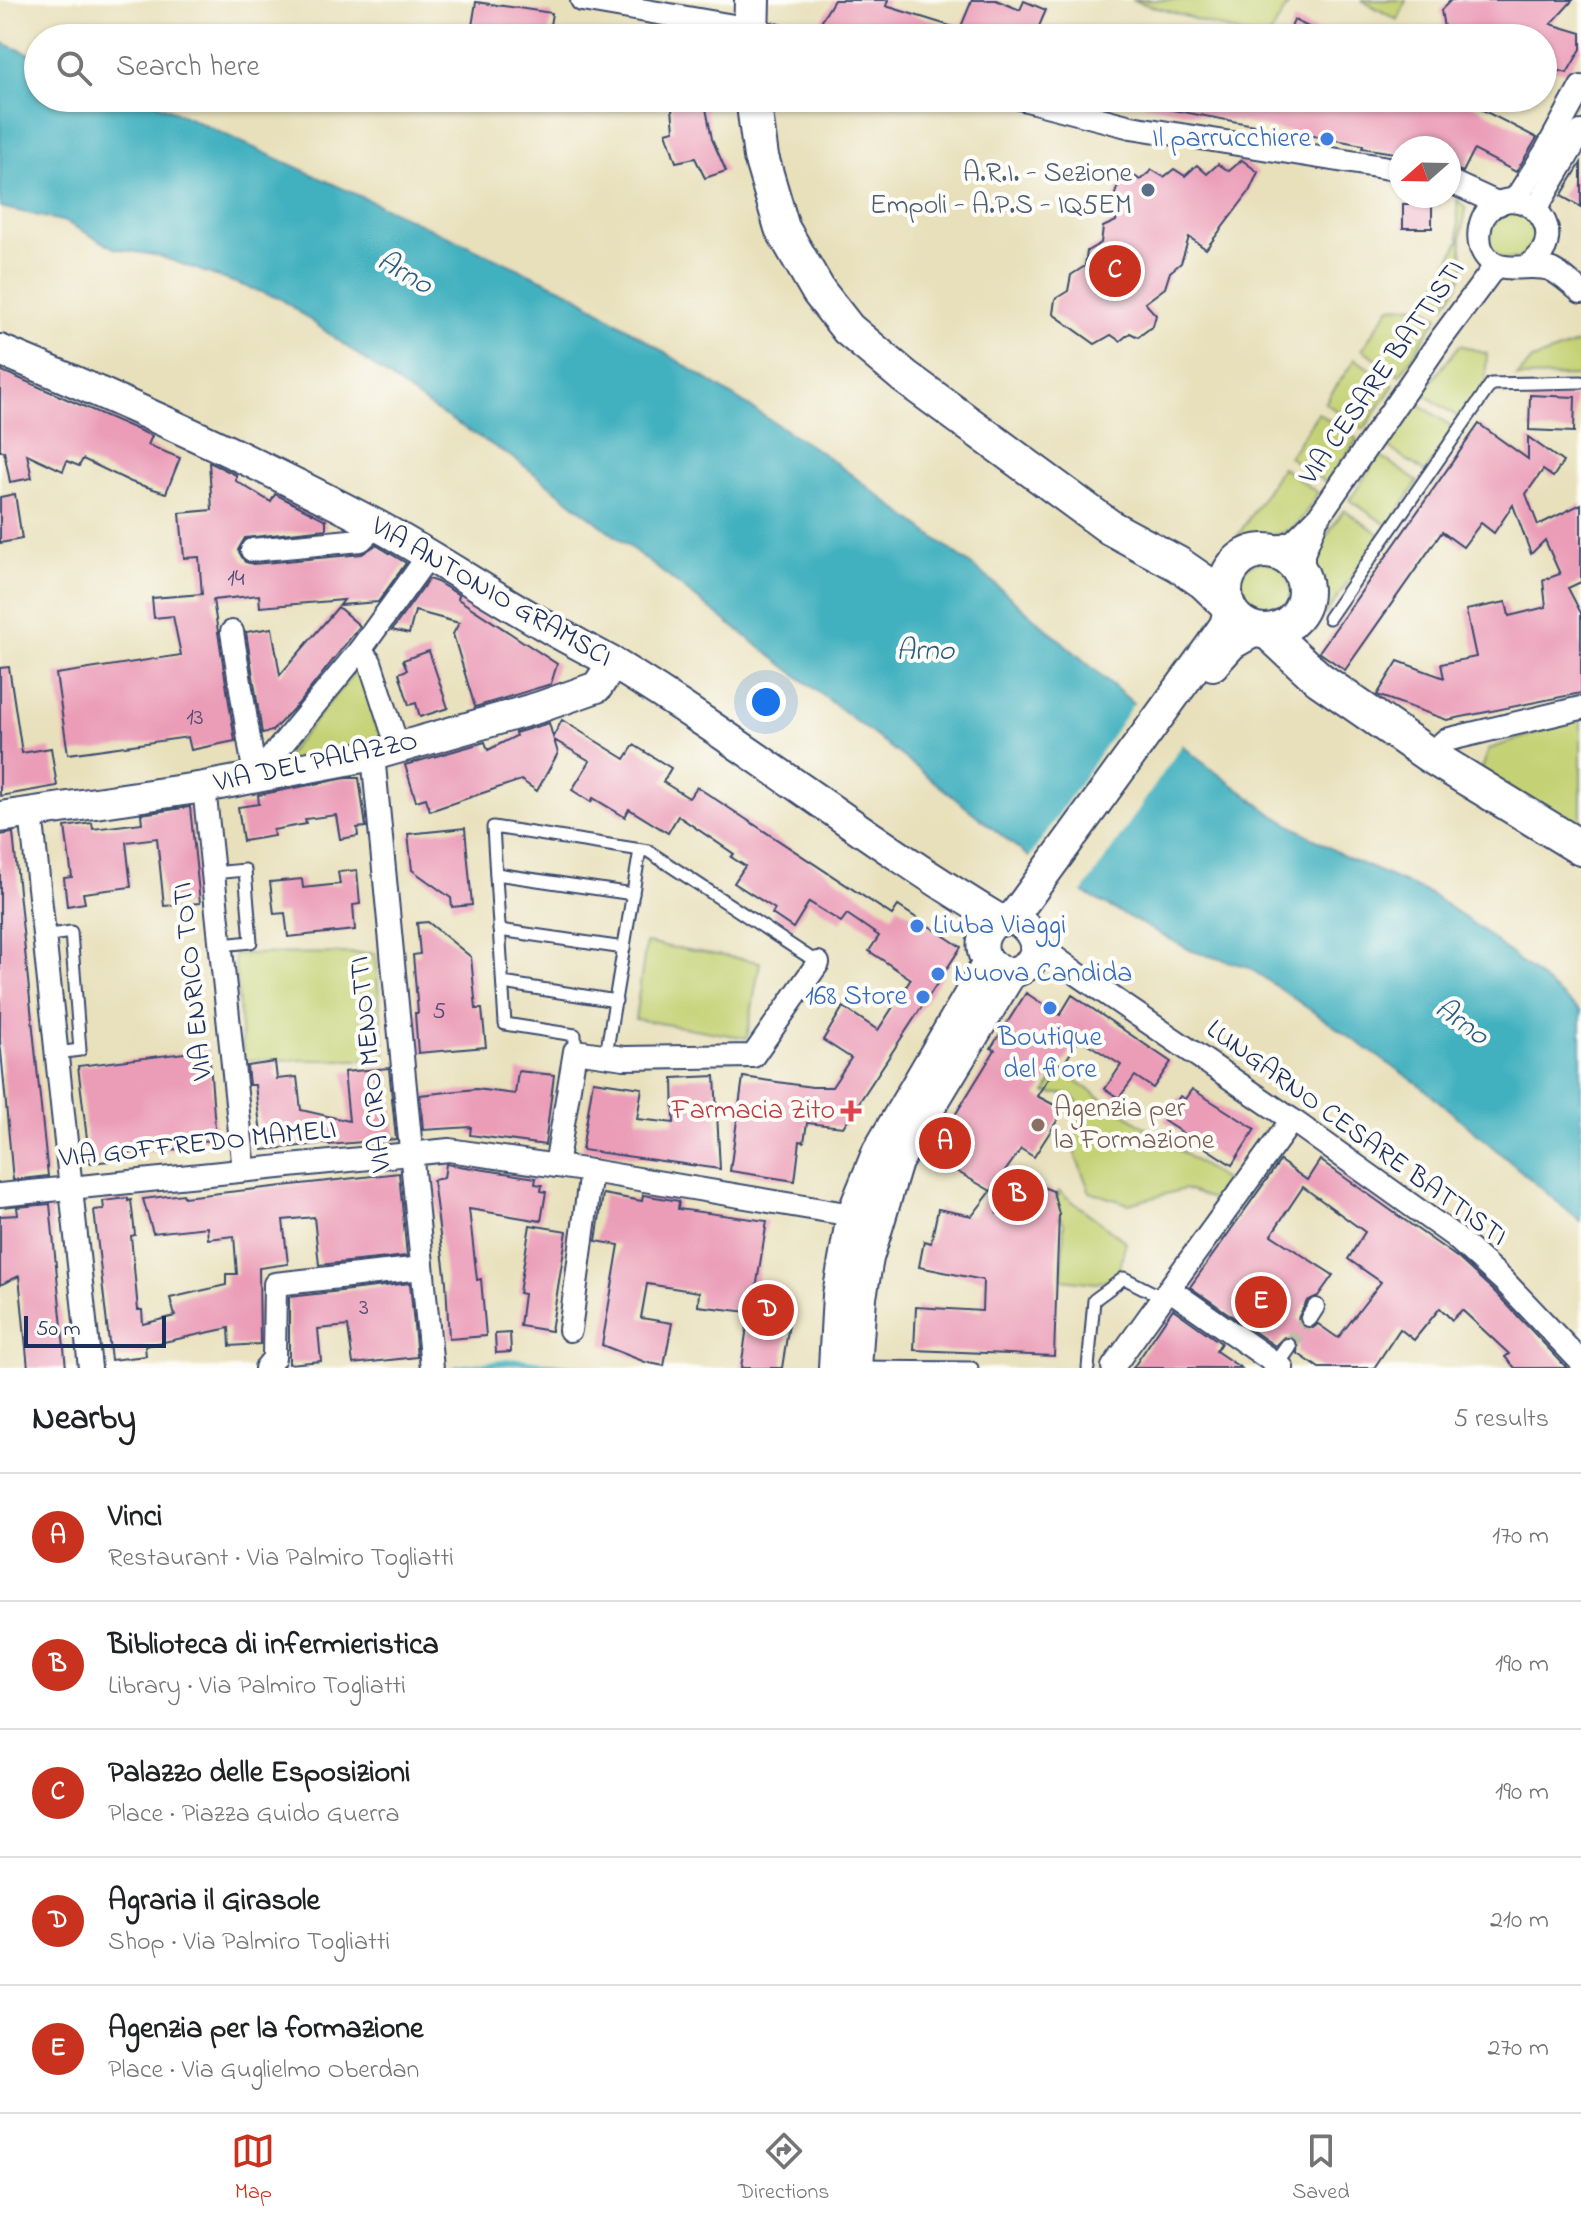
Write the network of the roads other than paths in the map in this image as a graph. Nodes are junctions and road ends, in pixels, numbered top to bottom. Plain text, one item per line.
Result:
1 (582, 0) edge
2 (751, 22) edge
3 (1581, 87) edge
4 (755, 112) edge
5 (1073, 112) edge
6 (1581, 132) edge
7 (1389, 168) edge
8 (1461, 185) edge
9 (1517, 204) junction
10 (1548, 241) junction
11 (1496, 265) junction
12 (1528, 266) junction
13 (1581, 270) edge
14 (1581, 292) edge
15 (0, 350) edge
16 (1581, 382) edge
17 (1319, 516) junction
18 (376, 526) junction
19 (1138, 542) junction
20 (252, 550) dead end
21 (429, 555) junction
22 (1254, 556) junction
23 (1303, 578) junction
24 (1255, 618) junction
25 (1329, 618) dead end
26 (232, 632) dead end
27 (360, 650) junction
28 (613, 663) junction
29 (1581, 708) edge
30 (385, 751) junction
31 (1429, 755) junction
32 (255, 777) junction
33 (204, 787) junction
34 (31, 812) junction
35 (0, 817) edge
36 (1581, 848) edge
37 (640, 850) junction
38 (213, 873) junction
39 (496, 874) junction
40 (633, 894) junction
41 (499, 930) junction
42 (1015, 936) junction
43 (221, 945) junction
44 (624, 948) junction
45 (818, 963) joint
46 (503, 983) junction
47 (616, 1001) junction
48 (575, 1051) junction
49 (606, 1055) junction
50 (1292, 1120) junction
51 (411, 1153) junction
52 (556, 1166) junction
53 (244, 1170) junction
54 (591, 1171) junction
55 (71, 1188) junction
56 (0, 1195) edge
57 (852, 1215) junction
58 (422, 1268) junction
59 (1166, 1294) junction
60 (570, 1330) dead end
61 (1282, 1360) edge
62 (1581, 1362) edge
63 (1113, 1367) edge
64 (90, 1368) edge
65 (266, 1368) edge
66 (432, 1368) edge
67 (834, 1368) edge
68 (856, 1368) edge
69 (972, 1368) edge
70 (1088, 1368) edge

1 - 2 street
3 - 9 street
4 - 19 main road
5 - 7 street
6 - 9 street
8 - 9 street
9 - 10 street
9 - 11 street
10 - 12 street
10 - 13 street
11 - 12 street
11 - 17 street, VIA CESARE BATTISTI
12 - 14 street
15 - 18 main road, VIA ANTONIO GRAMSCI
16 - 25 lane
17 - 22 street, VIA CESARE BATTISTI
17 - 23 street, VIA CESARE BATTISTI
18 - 20 street
18 - 21 main road, VIA ANTONIO GRAMSCI
19 - 22 main road
19 - 24 main road
21 - 27 street
21 - 28 main road, VIA ANTONIO GRAMSCI
22 - 23 main road
22 - 24 main road
23 - 24 main road
24 - 31 main road
24 - 42 main road
26 - 32 street
27 - 30 street, VIA CIRO MENOTTI
27 - 32 street
28 - 30 main road, VIA DEL PALAZZO
28 - 42 main road, VIA ANTONIO GRAMSCI
29 - 31 street
30 - 32 main road, VIA DEL PALAZZO
30 - 51 street, VIA CIRO MENOTTI
31 - 36 main road
32 - 33 main road, VIA DEL PALAZZO
33 - 34 main road, VIA DEL PALAZZO
33 - 38 street, VIA ENRICO TOTI
34 - 35 main road, VIA DEL PALAZZO
34 - 55 street
37 - 39 lane
37 - 40 lane
37 - 45 lane
38 - 43 street, VIA ENRICO TOTI
38 - 43 lane
39 - 40 lane
39 - 41 lane
40 - 44 lane
41 - 44 lane
41 - 46 lane
42 - 50 street, LUNGARNO CESARE BATTISTI
42 - 57 main road
42 - 68 main road
43 - 53 street, VIA ENRICO TOTI
44 - 47 lane
45 - 49 street
46 - 47 lane
46 - 48 lane
47 - 49 lane
48 - 49 street
48 - 52 street
50 - 59 street
50 - 62 street, LUNGARNO CESARE BATTISTI
51 - 52 street, VIA GOFFREDO MAMELI
51 - 53 street, VIA GOFFREDO MAMELI
51 - 58 street, VIA CIRO MENOTTI
52 - 54 street, VIA GOFFREDO MAMELI
53 - 55 street, VIA GOFFREDO MAMELI
54 - 57 street, VIA GOFFREDO MAMELI
54 - 60 street
55 - 56 street, VIA GOFFREDO MAMELI
55 - 64 street
57 - 67 main road
58 - 65 street
58 - 66 street, VIA CIRO MENOTTI
59 - 61 street
59 - 63 street
59 - 70 lane
68 - 69 lane

